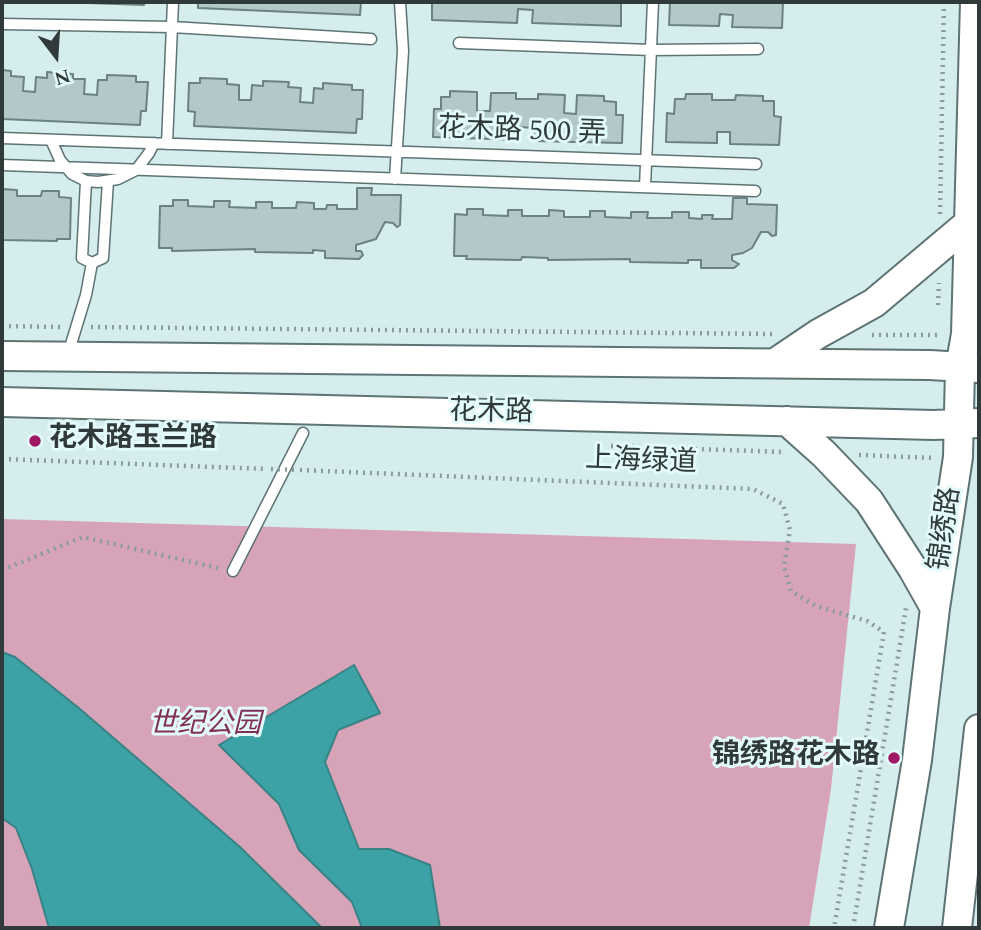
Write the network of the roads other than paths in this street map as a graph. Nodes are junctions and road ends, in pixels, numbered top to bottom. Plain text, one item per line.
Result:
1 (173, 2) edge
2 (400, 2) edge
3 (653, 2) edge
4 (975, 2) edge
5 (2, 24) edge
6 (172, 27) junction
7 (371, 39) dead end
8 (459, 43) dead end
9 (651, 50) junction
10 (758, 50) dead end
11 (2, 138) edge
12 (51, 140) junction
13 (154, 143) junction
14 (167, 144) junction
15 (396, 151) junction
16 (647, 160) junction
17 (756, 164) dead end
18 (2, 165) edge
19 (65, 167) junction
20 (136, 170) junction
21 (395, 179) junction
22 (86, 181) junction
23 (107, 181) junction
24 (645, 187) junction
25 (755, 191) dead end
26 (969, 223) junction
27 (92, 263) junction
28 (2, 356) edge
29 (67, 357) junction
30 (775, 363) junction
31 (970, 368) edge
32 (2, 402) edge
33 (787, 421) junction
34 (957, 424) edge
35 (303, 433) dead end
36 (233, 571) road end
37 (935, 608) junction
38 (979, 729) edge
39 (890, 928) edge
40 (957, 928) edge

1 - 6 lane
2 - 15 lane, 花木路 500 弄
3 - 9 lane, 花木路 500 弄
4 - 26 main road, 锦绣路
5 - 6 lane
6 - 7 lane
6 - 14 lane
8 - 9 lane
9 - 10 lane
9 - 16 lane, 花木路 500 弄
11 - 12 lane, 花木路 500 弄
12 - 13 lane, 花木路 500 弄
12 - 19 lane
13 - 14 lane, 花木路 500 弄
13 - 20 lane
14 - 15 lane, 花木路 500 弄
15 - 16 lane, 花木路 500 弄
15 - 21 lane
16 - 17 lane, 花木路 500 弄
16 - 24 lane
18 - 19 lane
19 - 20 lane
19 - 22 lane
20 - 21 lane
20 - 23 lane
21 - 24 lane
22 - 23 lane
22 - 27 lane
23 - 27 lane
24 - 25 lane
26 - 30 main road
26 - 31 main road, 锦绣路
27 - 29 lane
28 - 29 main road, 花木路
29 - 30 main road, 花木路
30 - 31 main road, 花木路
31 - 34 main road, 锦绣路
32 - 33 main road, 花木路
33 - 34 main road, 花木路
33 - 37 main road
34 - 37 main road, 锦绣路
35 - 36 lane
37 - 39 main road, 锦绣路
38 - 40 main road

